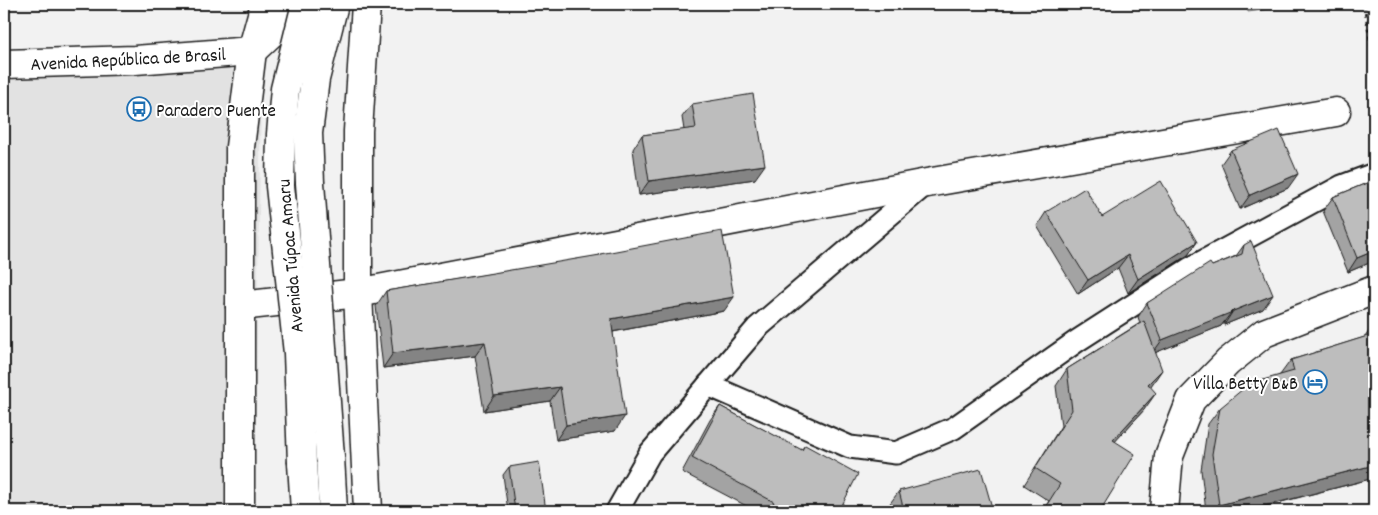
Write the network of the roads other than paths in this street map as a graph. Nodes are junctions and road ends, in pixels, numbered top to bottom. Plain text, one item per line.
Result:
1 (265, 4) edge
2 (298, 4) edge
3 (306, 4) edge
4 (334, 4) edge
5 (366, 4) edge
6 (252, 51) junction
7 (4, 64) edge
8 (1336, 112) dead end
9 (1374, 174) edge
10 (927, 183) junction
11 (1374, 290) edge
12 (358, 293) junction
13 (240, 306) junction
14 (708, 385) junction
15 (240, 511) edge
16 (305, 511) edge
17 (333, 511) edge
18 (368, 511) edge
19 (617, 511) edge
20 (1164, 511) edge

1 - 6 street
2 - 6 street
3 - 16 street, Avenida Túpac Amaru, bridge
4 - 17 street, bridge
5 - 12 street
6 - 7 street, Avenida República de Brasil
6 - 13 street
8 - 10 street
9 - 14 lane
10 - 12 street
10 - 14 lane
11 - 20 street
12 - 13 street
12 - 18 street
13 - 15 street
14 - 19 lane

